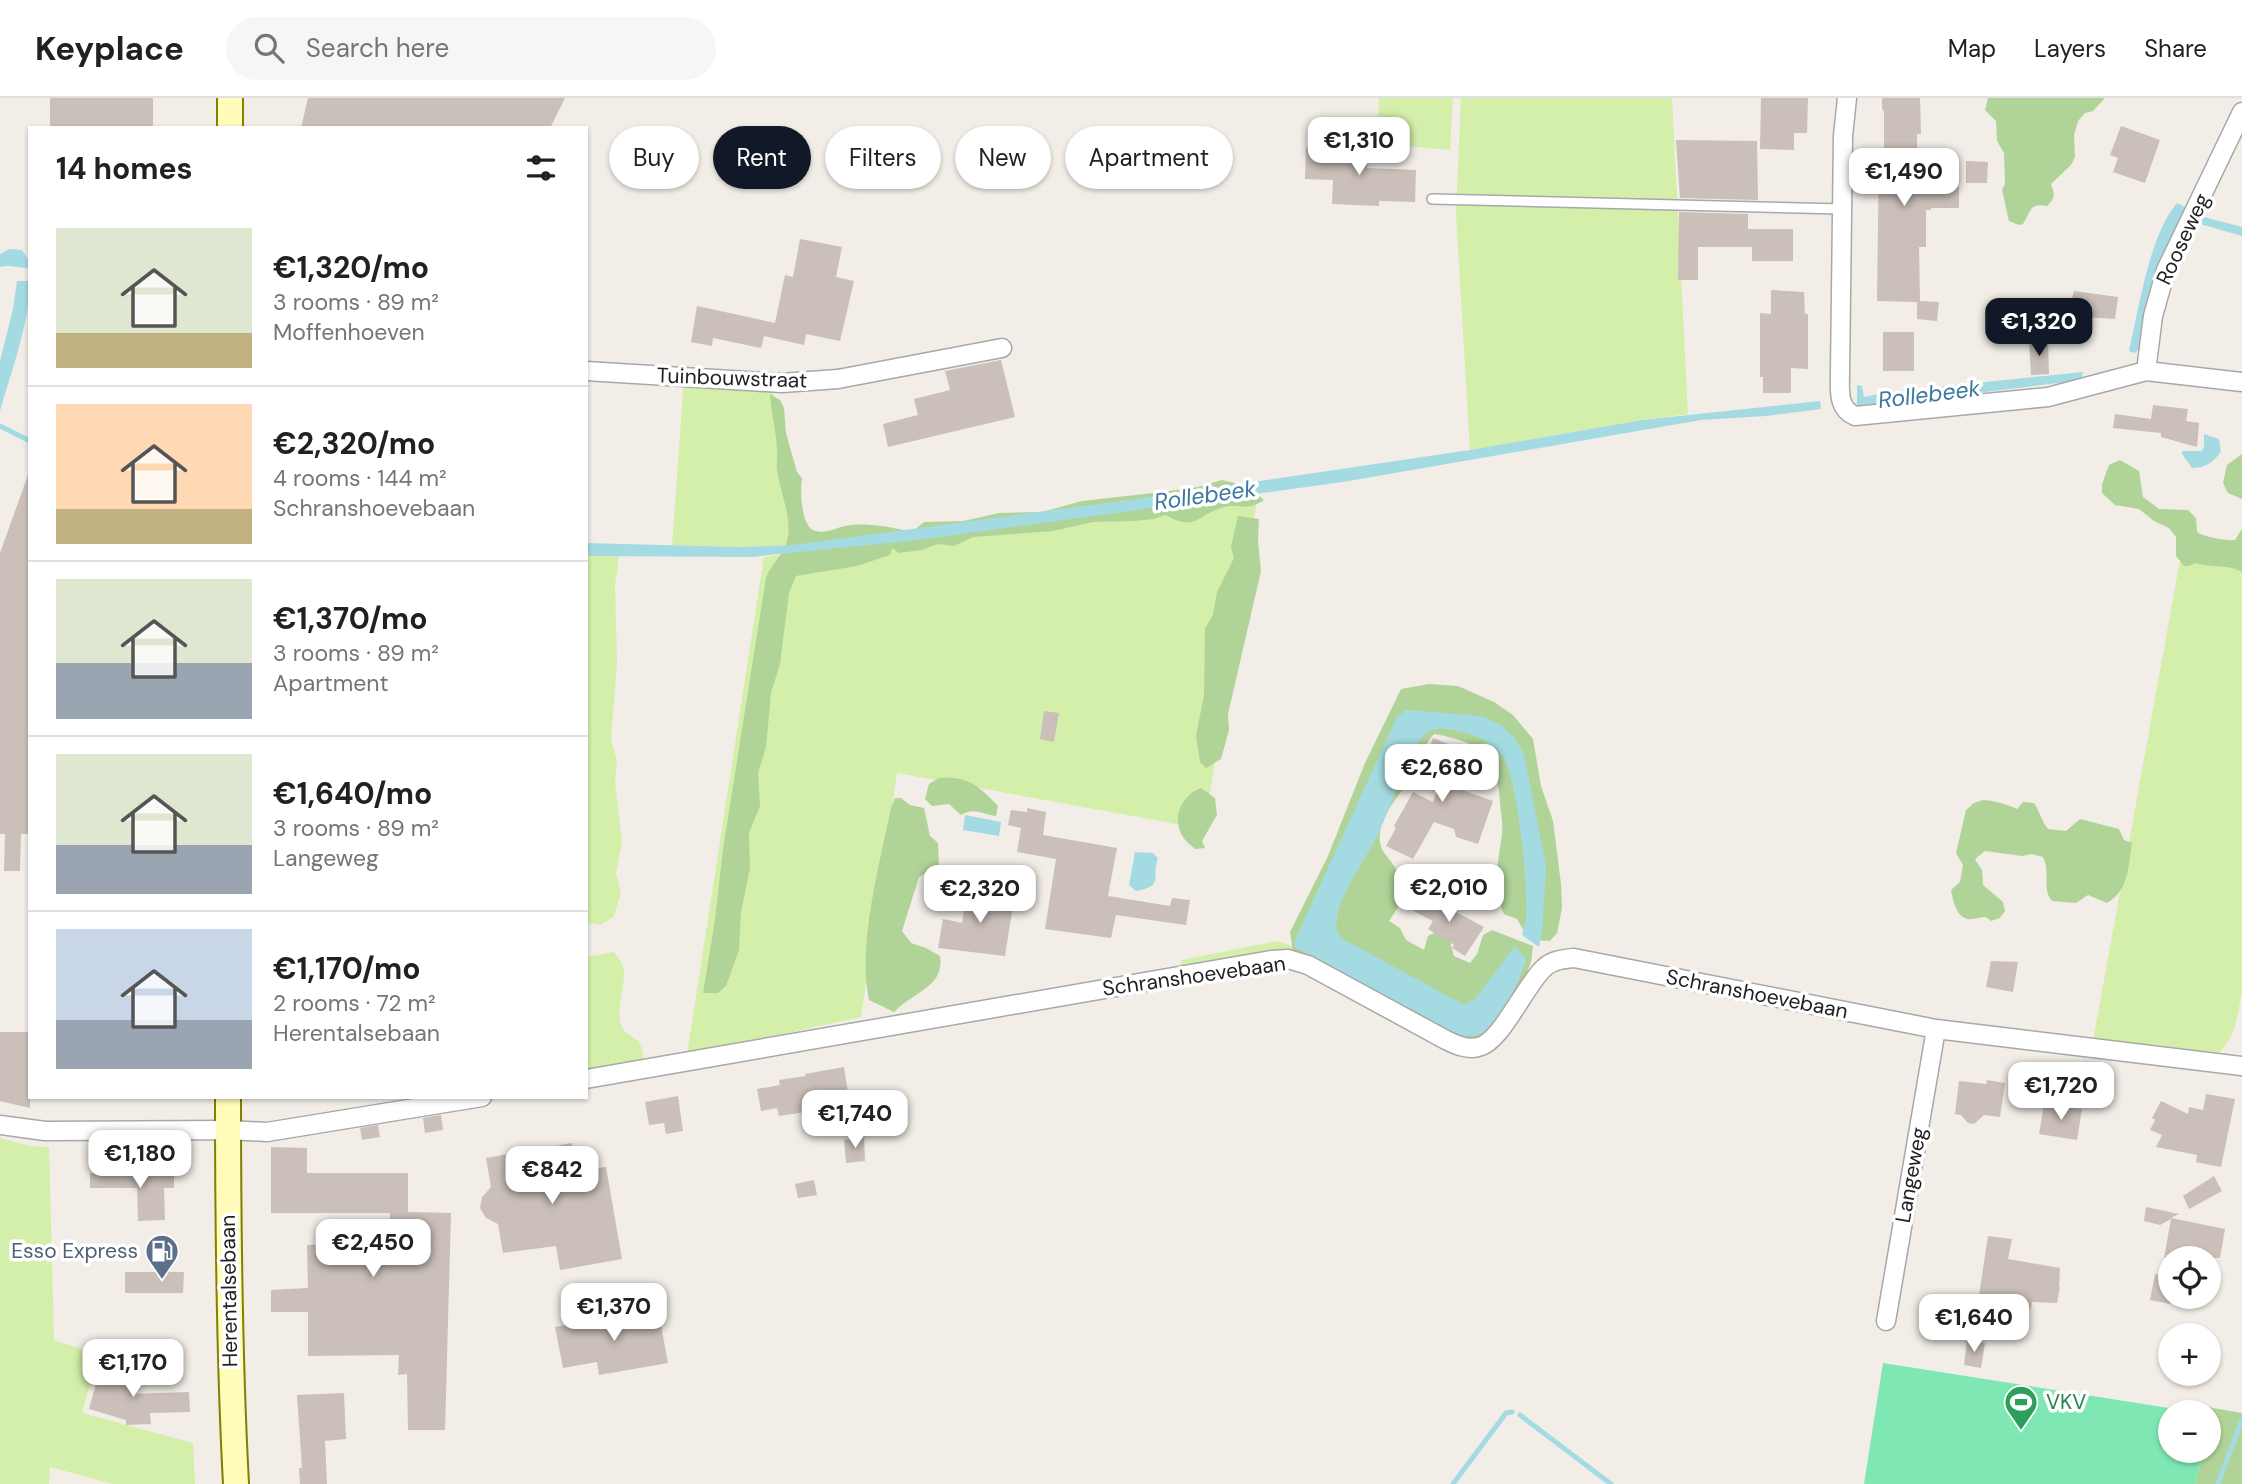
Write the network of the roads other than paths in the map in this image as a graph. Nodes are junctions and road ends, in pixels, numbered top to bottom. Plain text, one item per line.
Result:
1 (230, 98) edge
2 (1847, 98) edge
3 (2242, 112) edge
4 (230, 126) edge
5 (1432, 200) dead end
6 (1842, 209) junction
7 (1002, 348) dead end
8 (588, 371) edge
9 (2146, 371) junction
10 (2242, 382) edge
11 (1936, 1029) junction
12 (2242, 1066) edge
13 (588, 1079) edge
14 (228, 1099) edge
15 (470, 1099) edge
16 (0, 1125) edge
17 (228, 1130) junction
18 (1886, 1321) dead end
19 (236, 1484) edge

1 - 4 main road
2 - 6 street
3 - 9 street, Rooseweg
5 - 6 lane
6 - 9 street
7 - 8 street, Tuinbouwstraat
9 - 10 street
11 - 12 street, Schranshoevebaan
11 - 13 street, Schranshoevebaan
11 - 18 street, Langeweg
14 - 17 main road, Herentalsebaan
15 - 17 street
16 - 17 street
17 - 19 main road, Herentalsebaan

